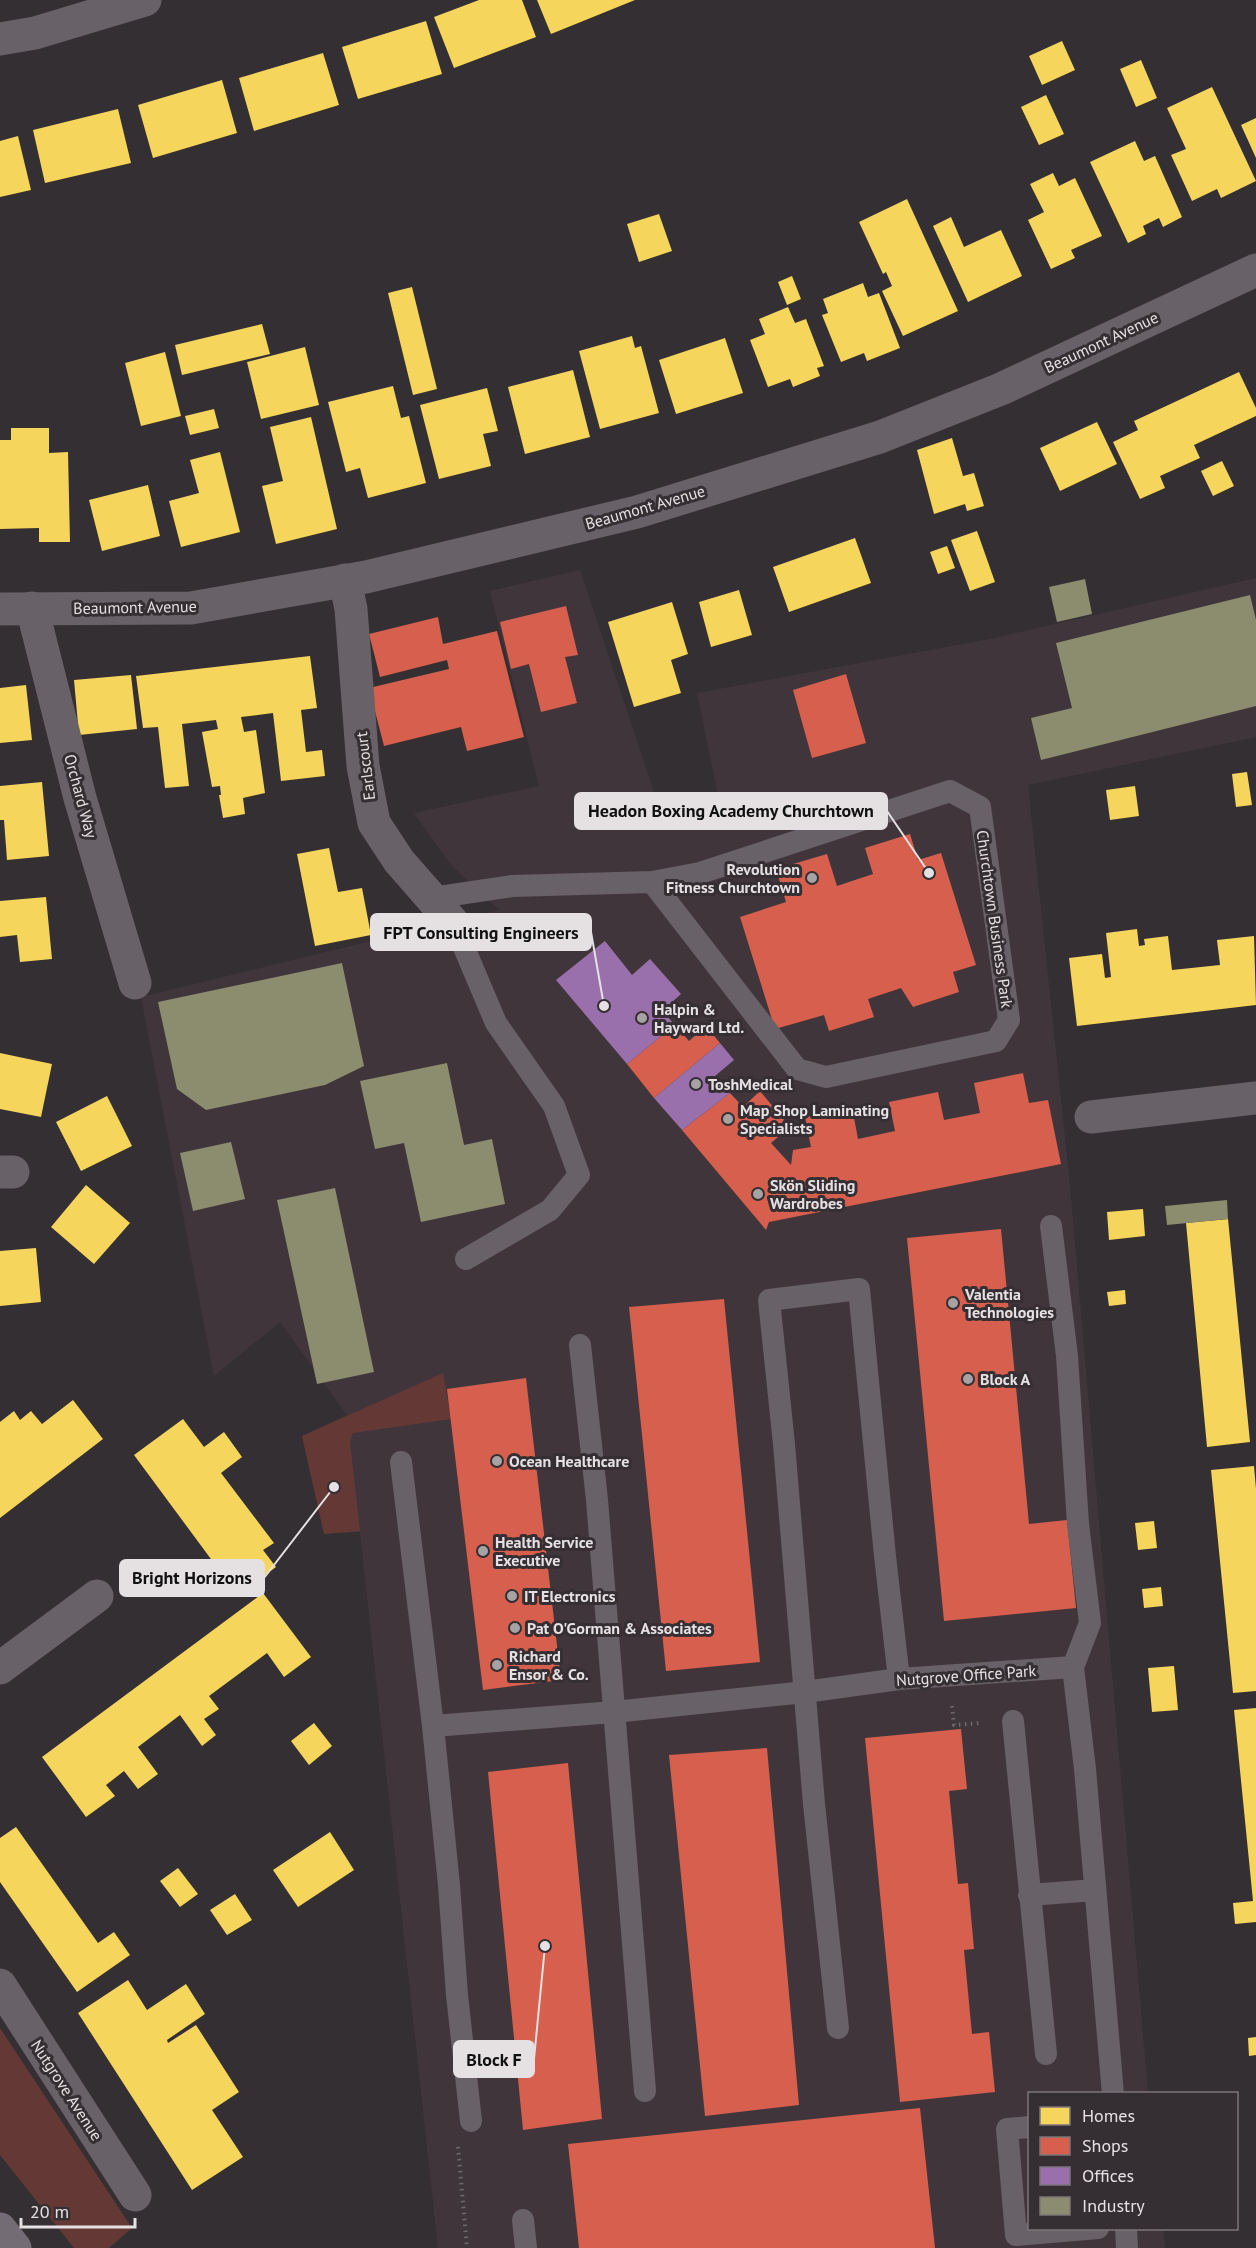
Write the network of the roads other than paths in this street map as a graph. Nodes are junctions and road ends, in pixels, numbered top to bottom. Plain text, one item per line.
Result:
1 (145, 0) edge
2 (0, 39) edge
3 (1256, 270) edge
4 (345, 580) junction
5 (32, 608) junction
6 (0, 609) edge
7 (652, 882) junction
8 (432, 898) junction
9 (454, 924) joint
10 (135, 983) dead end
11 (1256, 1098) edge
12 (1091, 1117) dead end
13 (1052, 1226) dead end
14 (466, 1259) dead end
15 (580, 1346) dead end
16 (401, 1462) dead end
17 (97, 1596) dead end
18 (1073, 1667) junction
19 (0, 1668) edge
20 (899, 1679) junction
21 (805, 1692) junction
22 (614, 1712) junction
23 (1013, 1721) road end
24 (433, 1726) junction
25 (1095, 1890) junction
26 (1029, 1895) junction
27 (0, 1985) edge
28 (838, 2028) dead end
29 (1046, 2054) dead end
30 (645, 2091) dead end
31 (1113, 2092) edge
32 (471, 2121) dead end
33 (1028, 2127) edge
34 (135, 2195) dead end
35 (523, 2220) dead end
36 (0, 2229) edge
37 (1084, 2230) edge
38 (1126, 2230) edge
39 (15, 2248) edge
40 (526, 2248) edge
41 (1127, 2248) edge

1 - 2 street
3 - 4 street, Beaumont Avenue
4 - 5 street, Beaumont Avenue
4 - 8 street, Earlscourt
5 - 6 street, Beaumont Avenue
5 - 10 street, Orchard Way
7 - 7 lane, Churchtown Business Park
7 - 8 lane, Churchtown Business Park
8 - 9 street, Earlscourt
9 - 14 lane
11 - 12 street
13 - 18 lane
15 - 22 lane
16 - 24 lane
17 - 19 street
18 - 20 lane, Nutgrove Office Park
18 - 25 lane
20 - 21 lane, Nutgrove Office Park
20 - 21 lane
21 - 22 lane, Nutgrove Office Park
21 - 28 lane
22 - 24 lane, Nutgrove Office Park
22 - 30 lane
23 - 26 lane
24 - 32 lane
25 - 26 lane
25 - 31 lane
26 - 29 lane
27 - 34 street, Nutgrove Avenue
33 - 37 lane
35 - 40 lane
36 - 39 main road
38 - 41 lane

